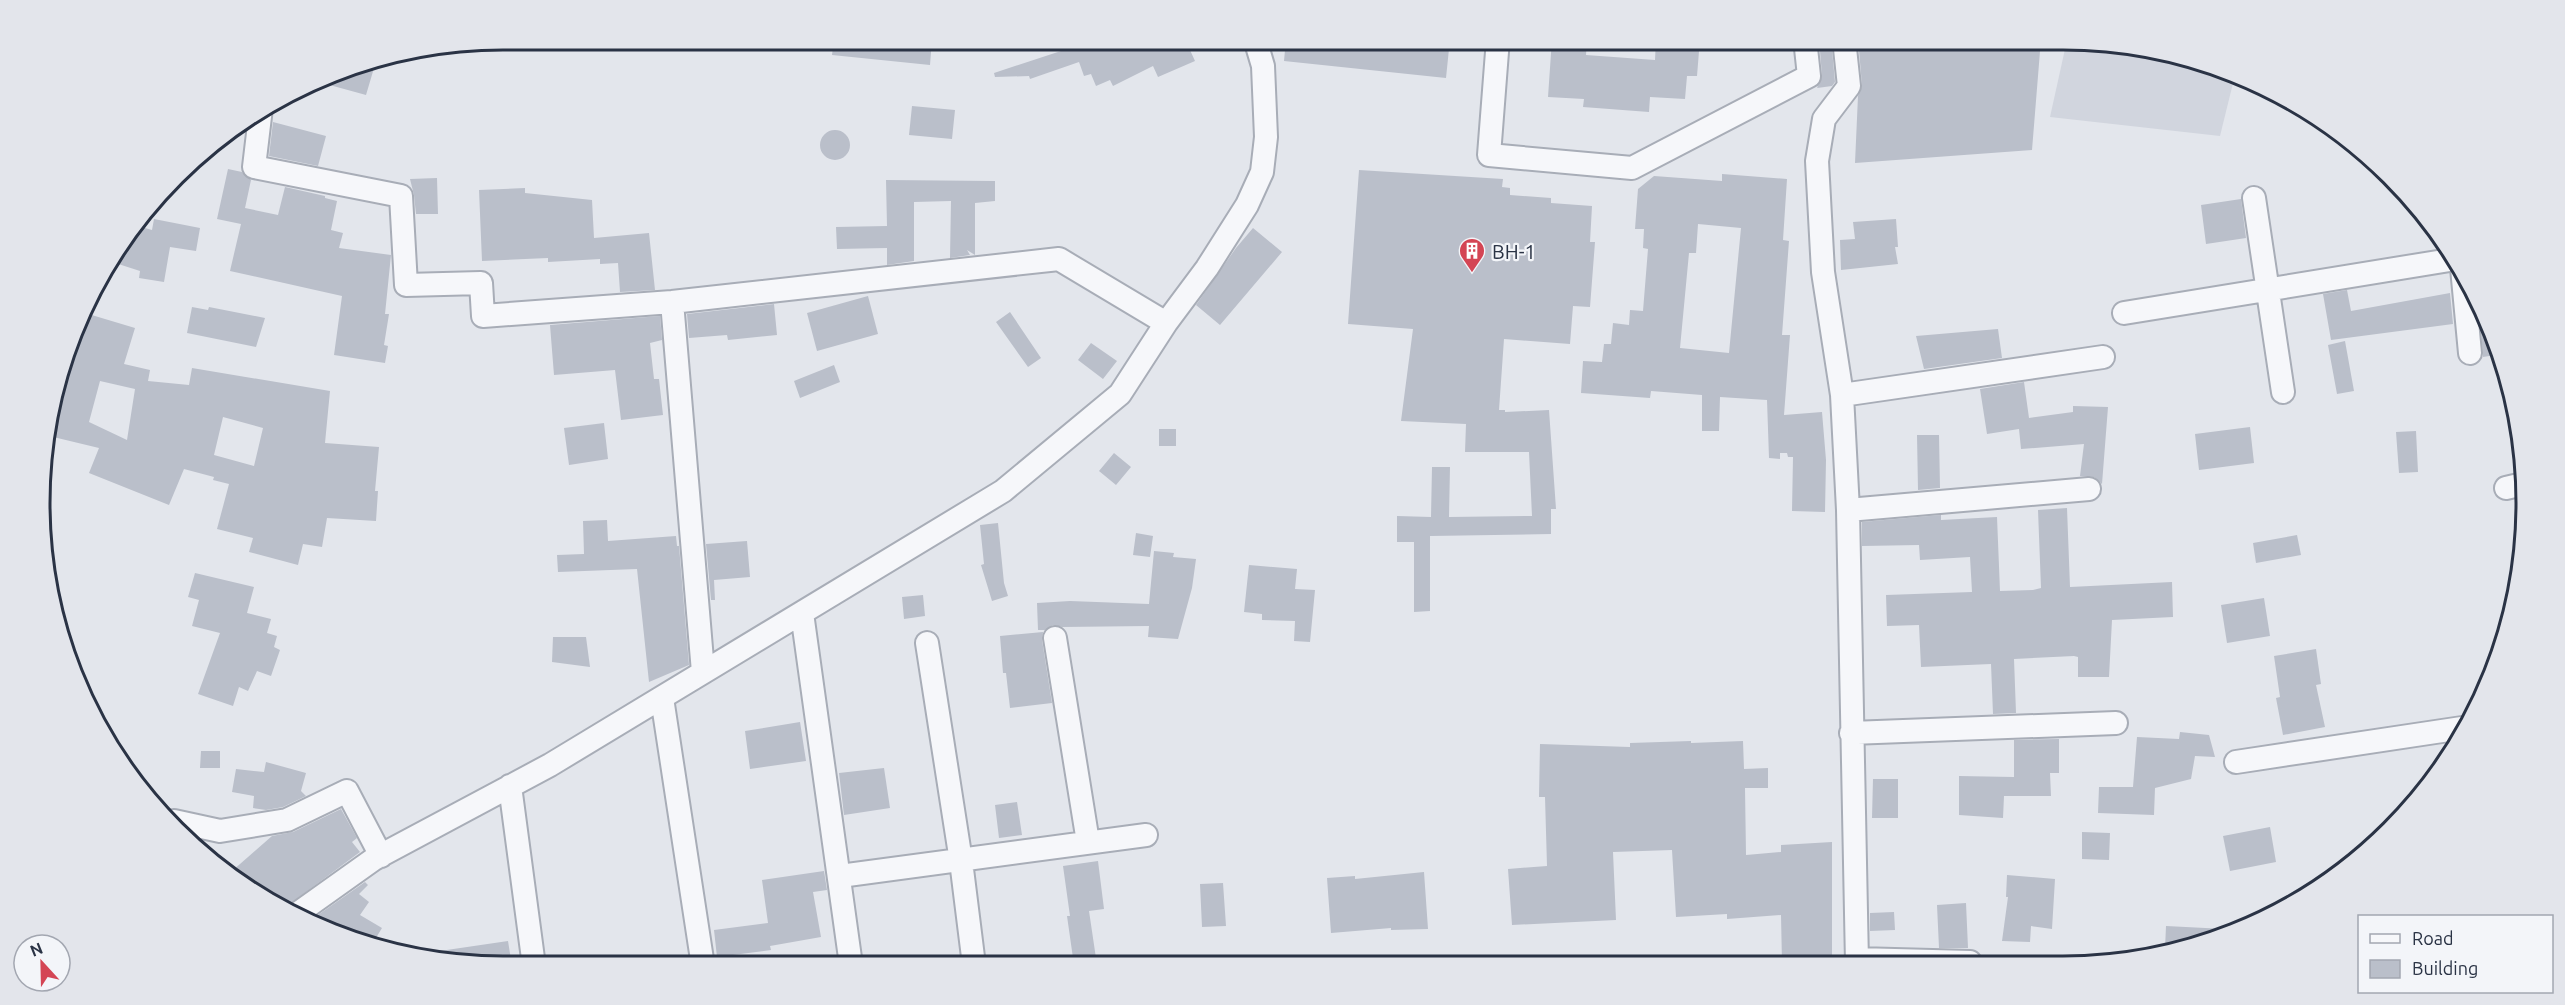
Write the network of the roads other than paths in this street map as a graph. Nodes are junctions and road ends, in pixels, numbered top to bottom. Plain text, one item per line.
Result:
1 (1258, 50) edge
2 (1497, 50) edge
3 (1806, 50) edge
4 (1845, 50) edge
5 (260, 121) edge
6 (2253, 198) dead end
7 (2445, 261) edge
8 (2269, 290) junction
9 (2464, 293) edge
10 (672, 302) junction
11 (2124, 314) dead end
12 (1166, 323) junction
13 (2470, 353) dead end
14 (2103, 357) dead end
15 (2283, 392) dead end
16 (1842, 395) junction
17 (2089, 489) dead end
18 (1848, 510) junction
19 (802, 614) junction
20 (1055, 638) dead end
21 (927, 643) dead end
22 (704, 672) junction
23 (662, 698) junction
24 (2116, 723) dead end
25 (2455, 729) edge
26 (1851, 732) junction
27 (2236, 762) dead end
28 (510, 786) junction
29 (182, 823) edge
30 (1146, 835) dead end
31 (1088, 842) junction
32 (381, 856) junction
33 (961, 861) junction
34 (840, 876) junction
35 (303, 910) edge
36 (533, 956) edge
37 (701, 956) edge
38 (850, 956) edge
39 (973, 956) edge
40 (1857, 956) edge

1 - 12 street
2 - 3 street
4 - 16 street
5 - 10 street
6 - 8 street
7 - 8 street
8 - 11 street
8 - 15 street
9 - 13 street
10 - 12 street
10 - 22 street
12 - 19 street
14 - 16 street
16 - 18 street
17 - 18 street
18 - 26 street
19 - 22 street
19 - 34 street
20 - 31 street
21 - 33 street
22 - 23 street
23 - 28 street
23 - 37 street
24 - 26 street
25 - 27 street
26 - 40 street
28 - 32 street
28 - 36 street
29 - 32 street
30 - 31 street
31 - 33 street
32 - 35 street
33 - 34 street
33 - 39 street
34 - 38 street

